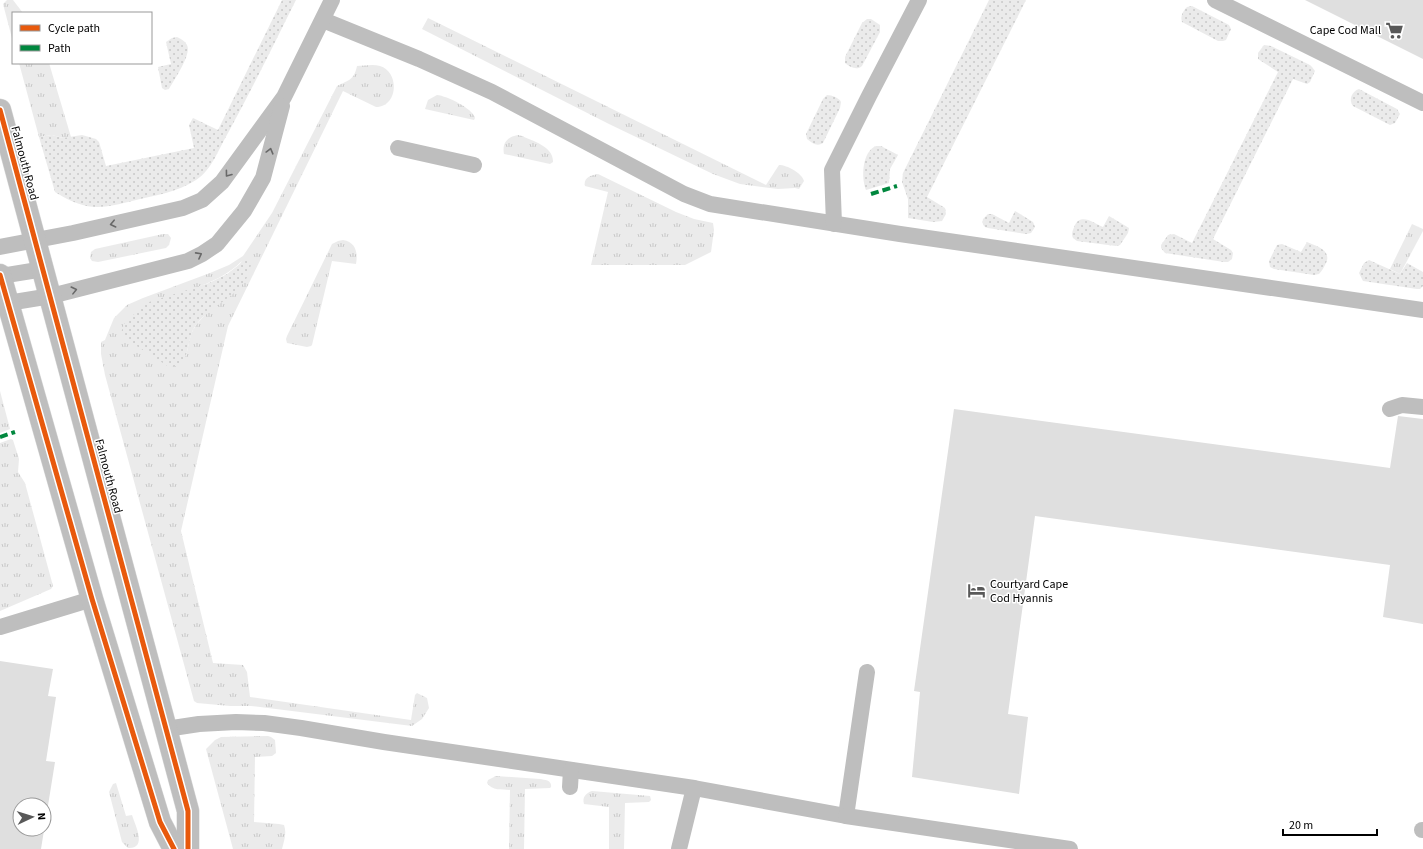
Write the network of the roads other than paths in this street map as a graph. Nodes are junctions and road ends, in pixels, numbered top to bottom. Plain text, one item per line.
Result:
1 (332, 0) edge
2 (919, 0) edge
3 (1216, 0) edge
4 (323, 20) junction
5 (284, 97) junction
6 (1423, 103) edge
7 (0, 110) edge
8 (398, 148) dead end
9 (474, 165) dead end
10 (834, 224) junction
11 (36, 241) junction
12 (0, 247) edge
13 (44, 269) junction
14 (0, 276) edge
15 (51, 296) junction
16 (8, 303) junction
17 (1423, 310) edge
18 (1423, 408) edge
19 (1390, 409) dead end
20 (92, 599) junction
21 (0, 627) edge
22 (867, 672) dead end
23 (166, 729) junction
24 (571, 770) junction
25 (570, 787) dead end
26 (694, 788) junction
27 (846, 816) junction
28 (174, 849) edge
29 (188, 849) edge
30 (679, 849) edge
31 (1070, 849) edge

1 - 4 lane
2 - 10 lane
3 - 6 lane
4 - 5 lane
4 - 10 lane
5 -> 11 lane
15 -> 5 lane
7 - 11 main road, Falmouth Road
8 - 9 lane
10 - 17 lane
11 - 12 lane
11 - 13 main road, Falmouth Road
13 - 14 lane
13 - 15 main road, Falmouth Road
14 - 16 main road
15 - 16 lane
15 - 23 main road, Falmouth Road
16 - 20 main road
18 - 19 lane
20 - 21 lane
20 - 28 main road
22 - 27 lane
23 - 24 lane
23 - 29 main road, Falmouth Road
24 - 25 lane
24 - 26 lane
26 - 27 lane
26 - 30 lane
27 - 31 lane

